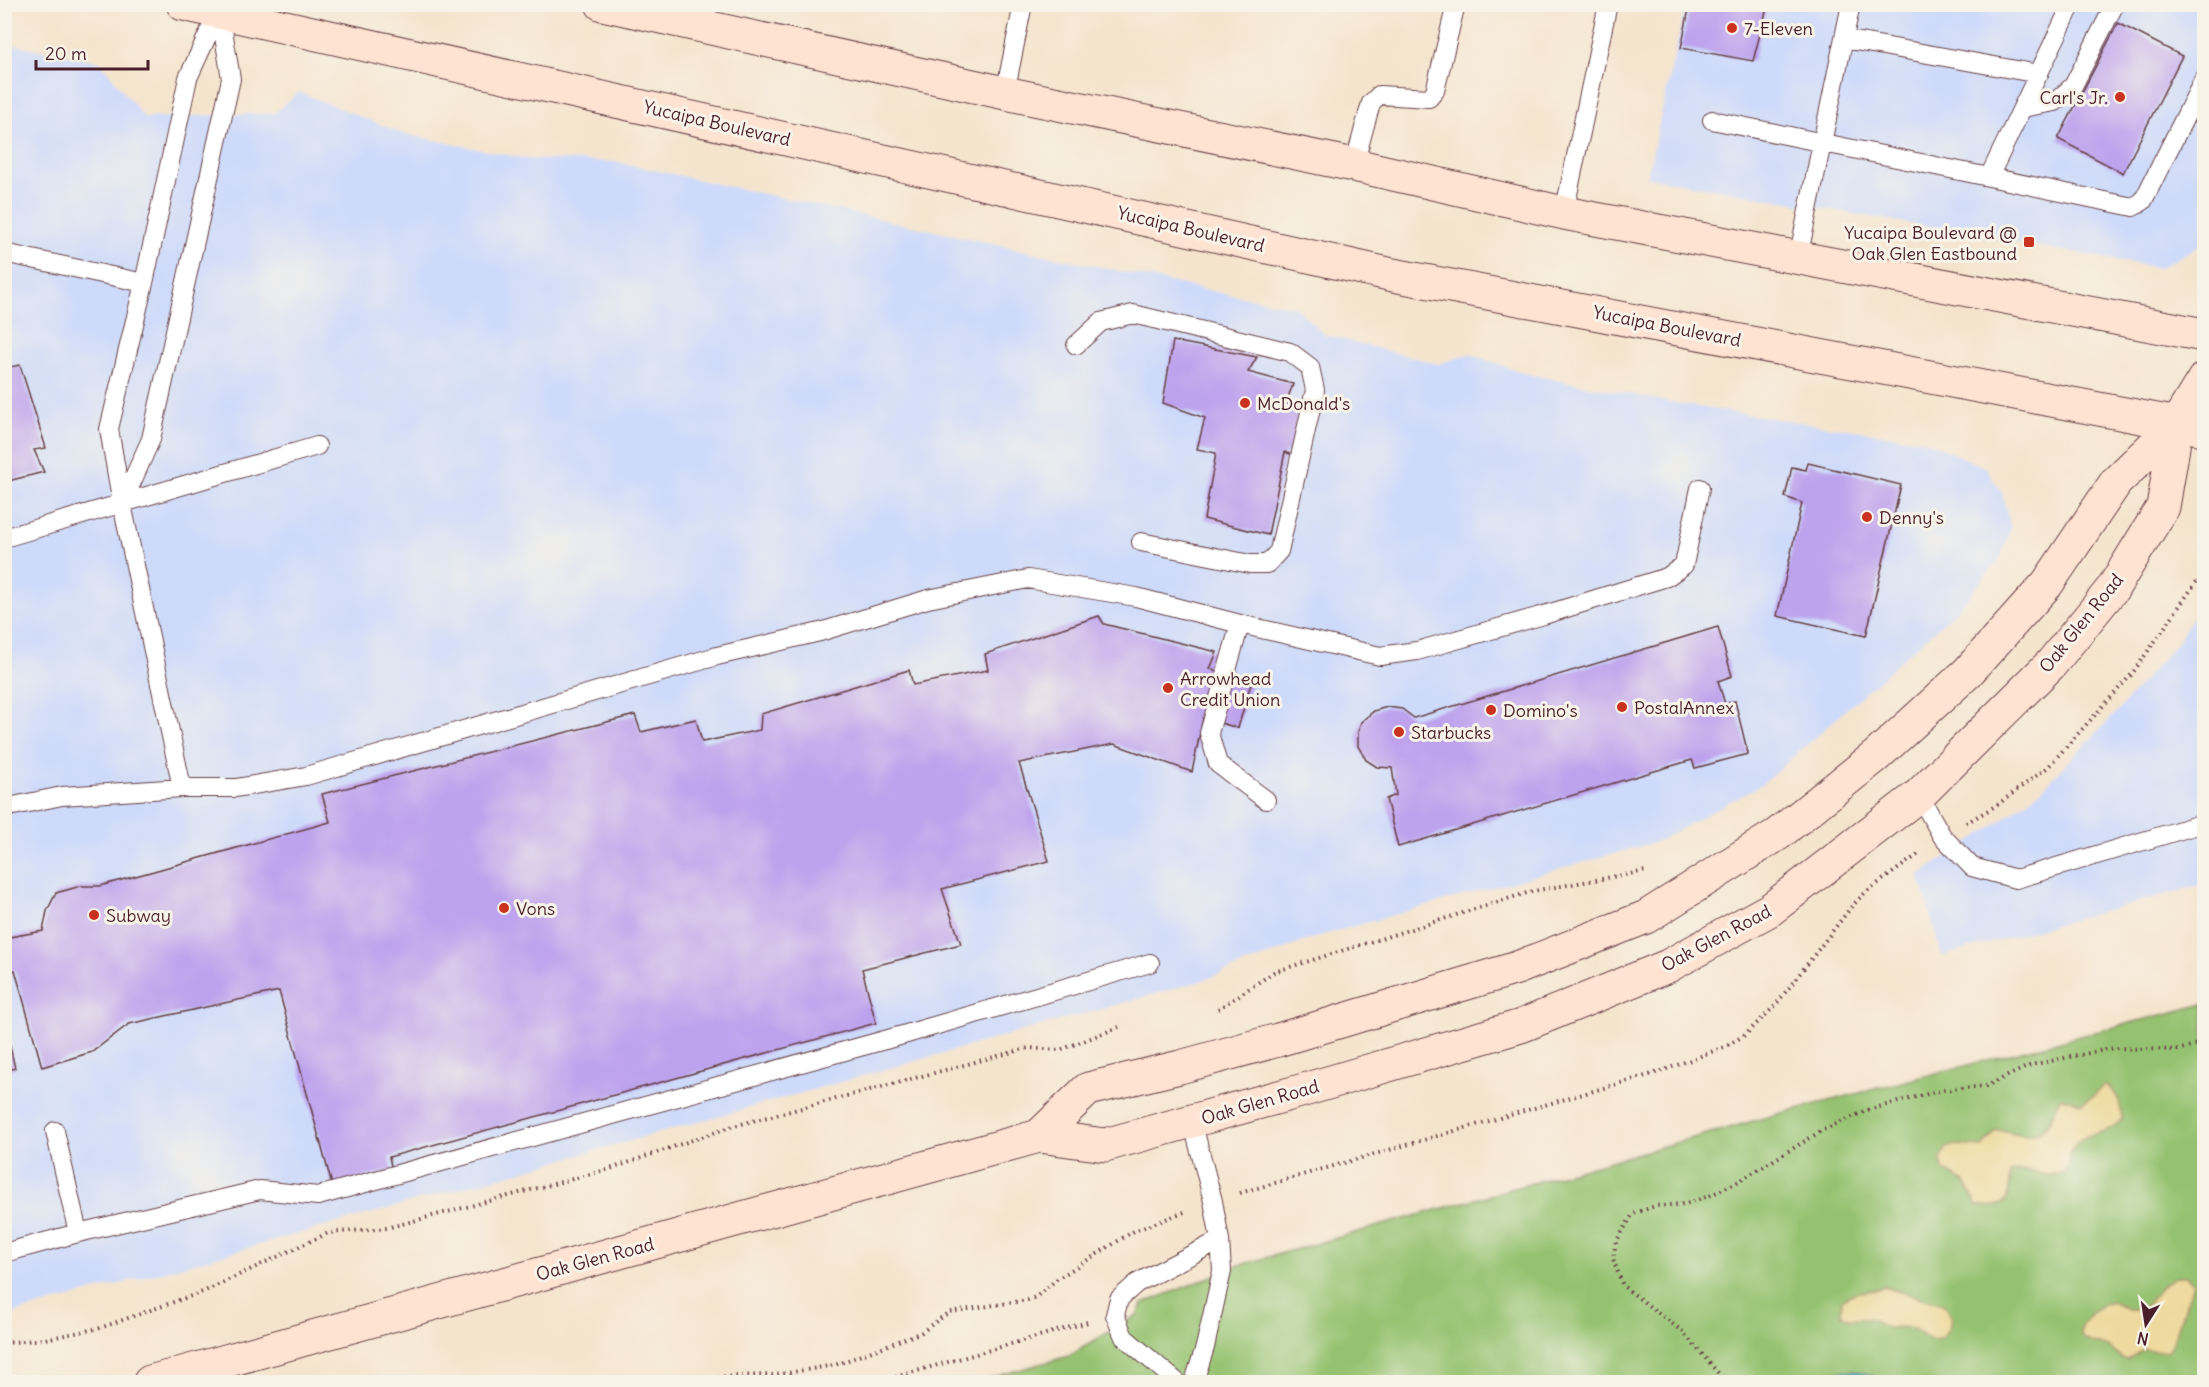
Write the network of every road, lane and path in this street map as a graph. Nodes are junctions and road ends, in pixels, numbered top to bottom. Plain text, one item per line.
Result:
1 (183, 4) edge
2 (602, 4) edge
3 (1023, 4) edge
4 (1456, 4) edge
5 (1608, 4) edge
6 (1851, 4) edge
7 (2072, 4) edge
8 (2115, 4) edge
9 (221, 8) edge
10 (706, 16) edge
11 (1844, 39) junction
12 (2039, 74) junction
13 (2205, 80) edge
14 (1005, 93) junction
15 (2022, 108) junction
16 (1712, 120) dead end
17 (1821, 144) junction
18 (1354, 165) junction
19 (1989, 177) junction
20 (1564, 213) junction
21 (4, 253) edge
22 (1798, 258) junction
23 (144, 283) junction
24 (2205, 336) edge
25 (1076, 345) dead end
26 (2205, 380) edge
27 (2191, 426) edge
28 (317, 446) dead end
29 (1700, 488) dead end
30 (122, 504) junction
31 (4, 538) edge
32 (1141, 542) dead end
33 (2205, 572) edge
34 (1240, 624) junction
35 (182, 788) junction
36 (1918, 795) junction
37 (1266, 800) dead end
38 (4, 808) edge
39 (2205, 823) edge
40 (1942, 836) junction
41 (1647, 871) dead end
42 (1150, 963) dead end
43 (1218, 1009) dead end
44 (1119, 1027) dead end
45 (2205, 1042) edge
46 (1192, 1121) junction
47 (54, 1131) dead end
48 (1039, 1136) junction
49 (1213, 1201) junction
50 (78, 1233) junction
51 (1220, 1240) junction
52 (4, 1253) edge
53 (1115, 1315) junction
54 (4, 1343) edge
55 (150, 1383) edge
56 (694, 1383) edge
57 (878, 1383) edge
58 (1176, 1383) edge
59 (1194, 1383) edge
60 (1726, 1383) edge

1 - 9 main road, Yucaipa Boulevard
2 - 10 main road
3 - 14 lane
4 - 18 lane
5 - 20 lane
6 - 11 lane
7 - 12 lane
8 - 15 lane
9 - 23 lane
9 - 27 main road, Yucaipa Boulevard
9 - 30 lane
10 - 14 main road
11 - 12 lane
11 - 17 lane
12 - 15 lane
13 - 19 lane
14 - 18 main road
15 - 19 lane
16 - 17 lane
17 - 19 lane
17 - 22 lane
18 - 20 main road
20 - 22 main road
21 - 23 lane
22 - 24 main road
23 - 30 lane
25 - 32 lane
26 - 27 main road, Oak Glen Road
27 - 36 main road, Oak Glen Road
27 - 48 main road, Oak Glen Road
28 - 30 lane
29 - 34 lane
30 - 31 lane
30 - 35 lane
33 - 40 path
34 - 35 lane
34 - 37 lane
35 - 38 lane
36 - 40 lane
36 - 46 main road, Oak Glen Road
39 - 40 lane
40 - 49 path
41 - 43 path
42 - 50 lane
44 - 54 path
45 - 60 path
46 - 48 main road, Oak Glen Road
46 - 49 lane
47 - 50 lane
48 - 55 main road, Oak Glen Road
49 - 51 lane
49 - 56 path
50 - 52 lane
51 - 53 lane
51 - 59 lane
53 - 57 path
53 - 58 lane

